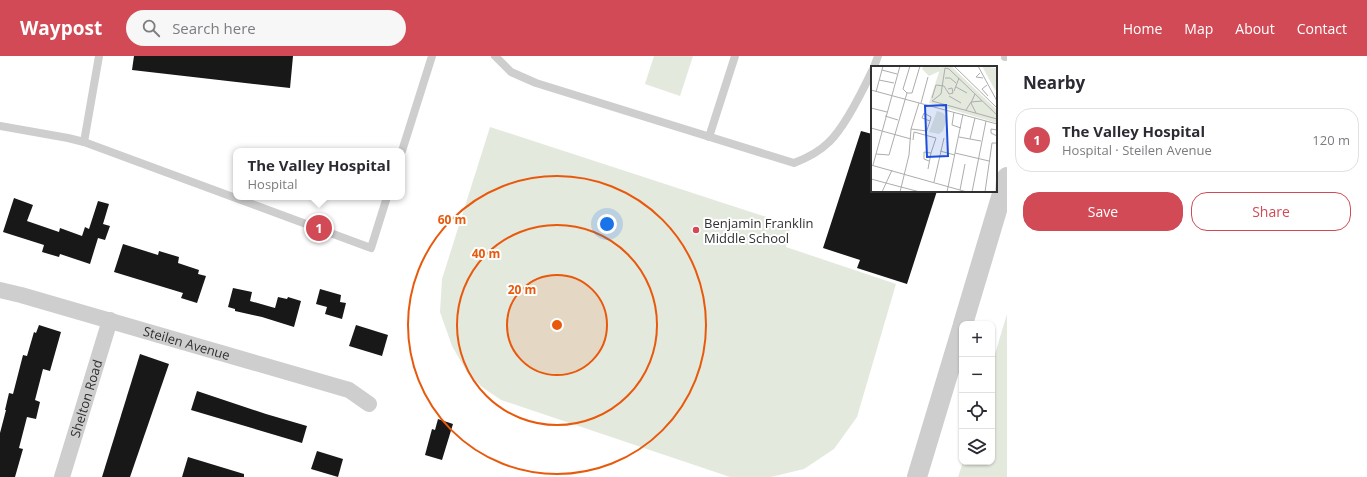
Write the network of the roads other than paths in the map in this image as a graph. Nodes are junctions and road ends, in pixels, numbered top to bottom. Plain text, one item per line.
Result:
1 (99, 56) edge
2 (432, 56) edge
3 (495, 56) edge
4 (735, 56) edge
5 (878, 56) edge
6 (874, 66) edge
7 (871, 73) edge
8 (0, 126) edge
9 (709, 137) junction
10 (84, 142) junction
11 (403, 148) edge
12 (1007, 177) edge
13 (233, 197) edge
14 (241, 200) edge
15 (386, 200) edge
16 (0, 290) edge
17 (110, 320) junction
18 (964, 321) edge
19 (959, 338) edge
20 (369, 404) dead end
21 (62, 477) edge
22 (917, 477) edge

1 - 10 lane
2 - 11 lane
3 - 9 lane
4 - 9 lane
5 - 6 lane
7 - 9 lane
8 - 10 lane
10 - 13 lane
12 - 18 street
14 - 15 lane
16 - 17 street, Steilen Avenue
17 - 20 street, Steilen Avenue
17 - 21 street, Shelton Road
19 - 22 street

